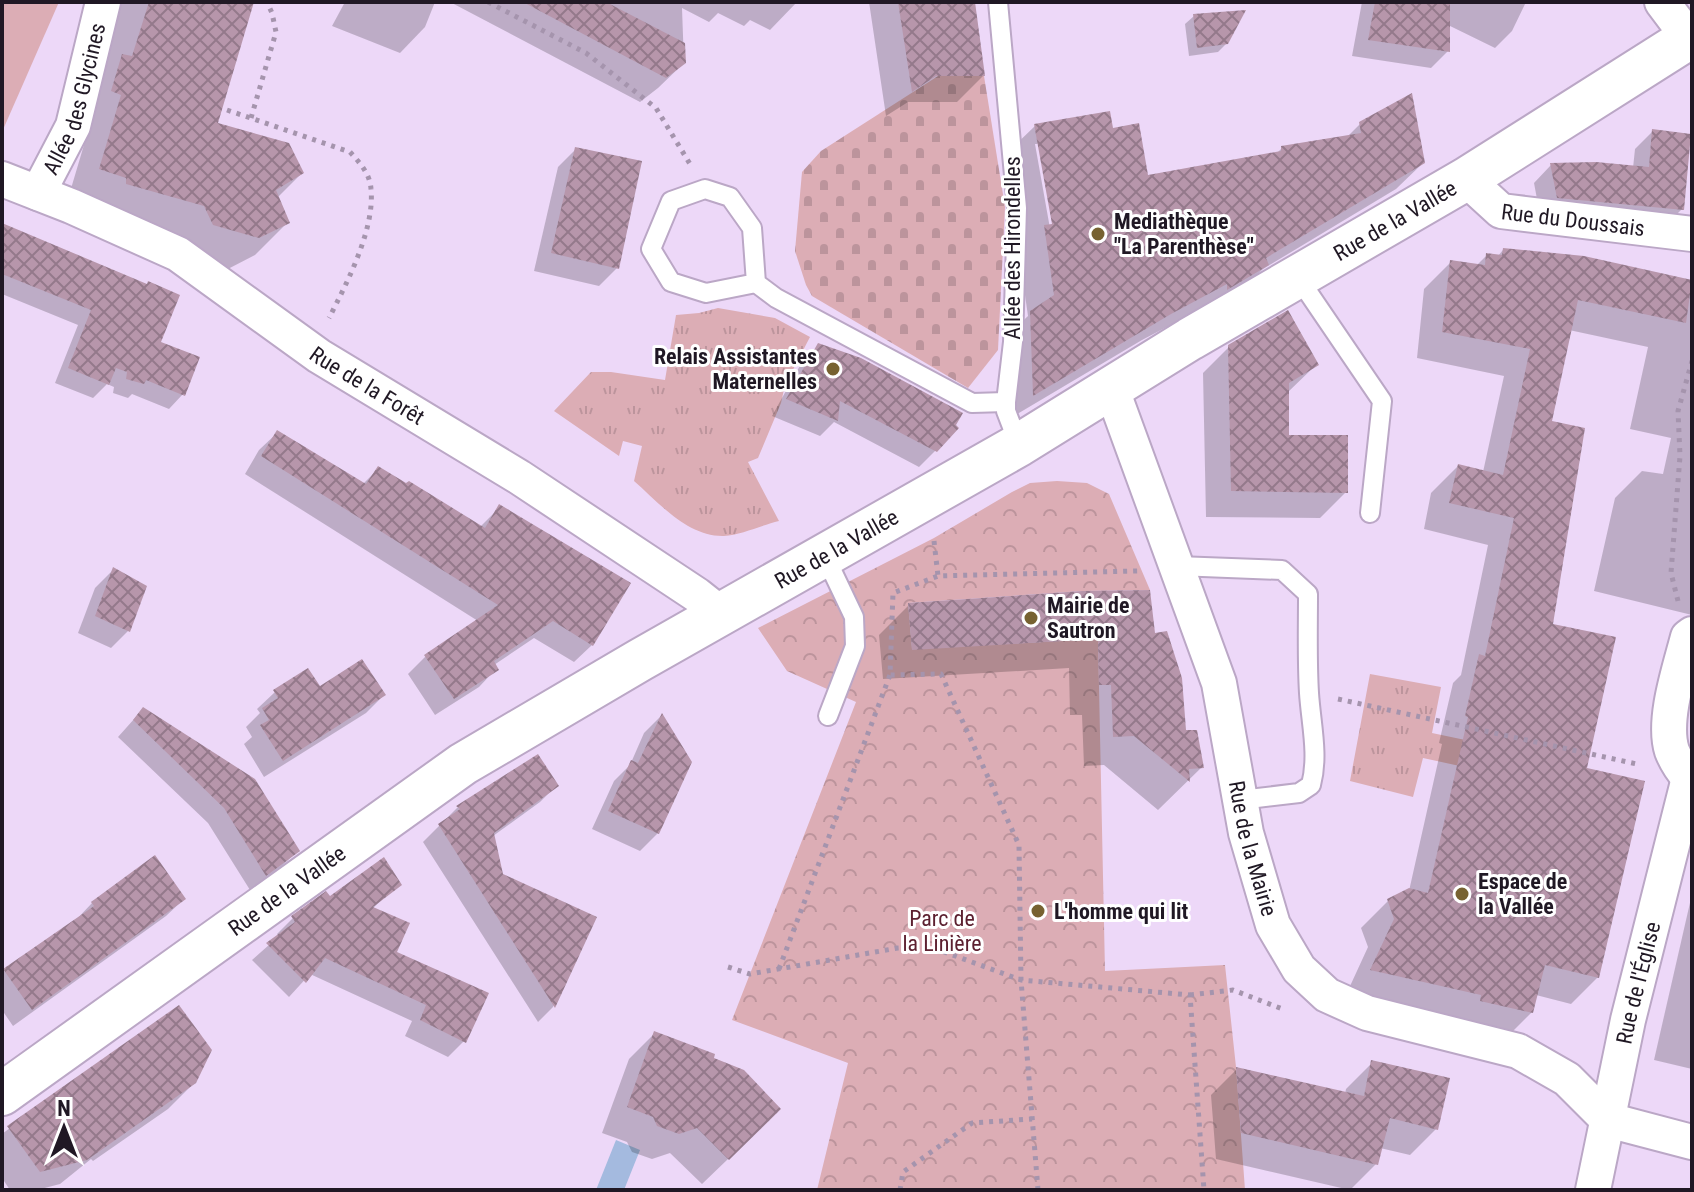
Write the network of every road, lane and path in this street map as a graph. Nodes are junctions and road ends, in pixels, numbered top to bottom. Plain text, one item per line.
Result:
1 (103, 2) edge
2 (267, 2) edge
3 (488, 2) edge
4 (998, 2) edge
5 (1662, 2) edge
6 (1690, 37) edge
7 (227, 110) dead end
8 (251, 118) junction
9 (2, 179) edge
10 (1466, 179) junction
11 (705, 189) junction
12 (38, 193) junction
13 (1692, 234) edge
14 (1297, 276) junction
15 (756, 283) junction
16 (313, 351) junction
17 (1692, 361) edge
18 (1111, 387) junction
19 (1006, 402) junction
20 (1019, 445) junction
21 (1370, 513) dead end
22 (825, 556) junction
23 (1177, 566) junction
24 (938, 576) dead end
25 (721, 614) junction
26 (1690, 636) edge
27 (890, 675) junction
28 (1309, 694) junction
29 (828, 716) dead end
30 (1686, 773) edge
31 (1240, 800) junction
32 (728, 967) dead end
33 (779, 969) junction
34 (1021, 980) junction
35 (1190, 995) junction
36 (1327, 995) junction
37 (2, 1094) edge
38 (1032, 1119) junction
39 (1608, 1120) junction
40 (1692, 1142) edge
41 (900, 1190) edge
42 (1038, 1190) edge
43 (1204, 1190) edge
44 (1593, 1190) edge

1 - 12 street, Allée des Glycines
2 - 8 path
3 - 11 path
4 - 19 lane, Allée des Hirondelles
5 - 6 street
6 - 10 street, Rue de la Vallée
7 - 8 path
8 - 16 path
9 - 12 street, Rue de la Forêt
10 - 13 street, Rue du Doussais
10 - 14 street, Rue de la Vallée
11 - 15 lane
11 - 15 lane
12 - 16 street, Rue de la Forêt
14 - 18 street, Rue de la Vallée
14 - 21 lane
15 - 19 lane
16 - 25 street, Rue de la Forêt
17 - 26 path
18 - 20 street, Rue de la Vallée
18 - 23 street, Rue de la Mairie
19 - 20 lane, Allée des Hirondelles
20 - 22 street, Rue de la Vallée
22 - 25 street, Rue de la Vallée
22 - 29 lane
23 - 28 lane
23 - 31 street, Rue de la Mairie
24 - 27 path
25 - 37 street, Rue de la Vallée
26 - 30 street, Rue de l'Église
27 - 33 path
27 - 34 path
28 - 30 path
28 - 31 lane
30 - 39 street, Rue de l'Église
31 - 36 street, Rue de la Mairie
32 - 33 path
33 - 34 path
34 - 35 path
34 - 38 path
35 - 36 path
35 - 43 path
36 - 39 street, Rue de la Mairie
38 - 41 path
38 - 42 path
39 - 40 street
39 - 44 street, Rue de l'Église

